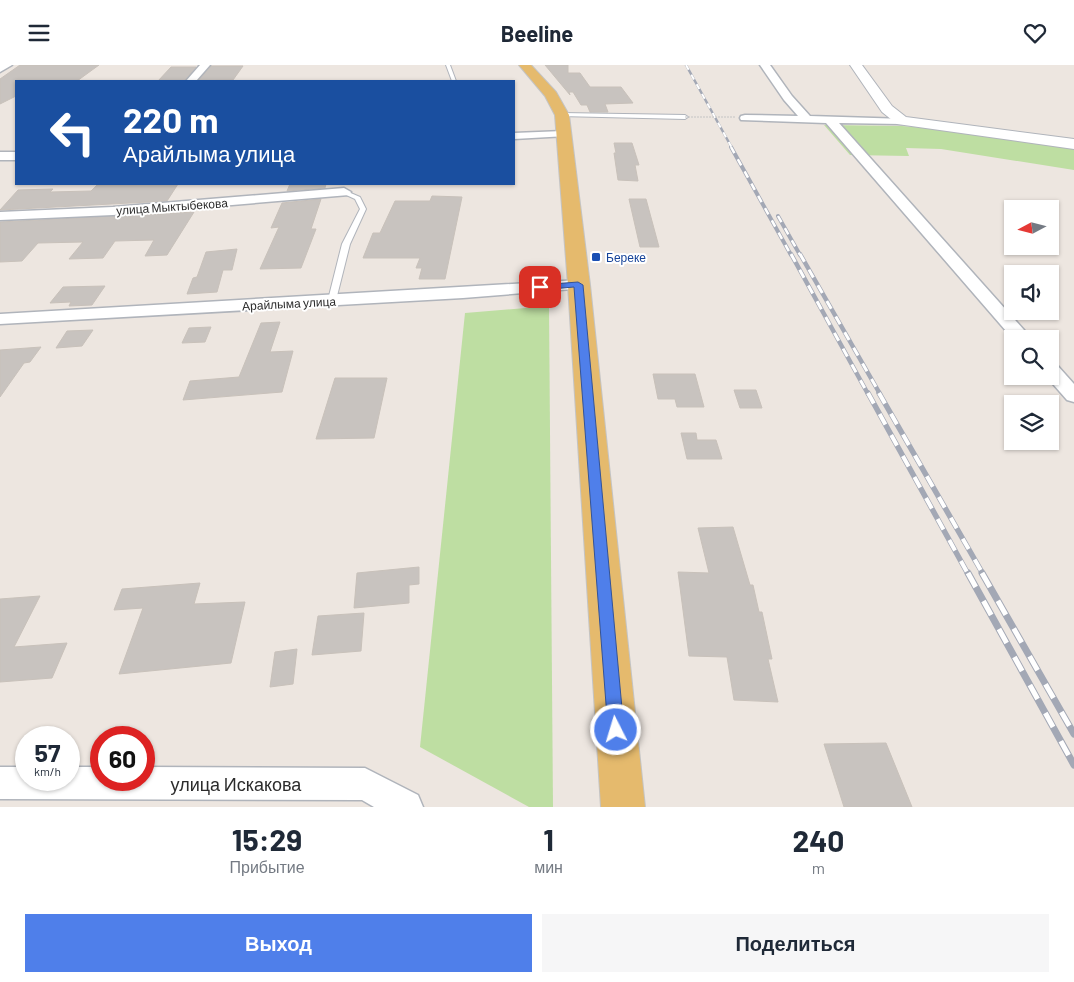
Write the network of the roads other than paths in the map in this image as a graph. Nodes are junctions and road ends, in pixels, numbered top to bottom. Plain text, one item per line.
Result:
1 (7, 65) edge
2 (205, 65) edge
3 (448, 65) edge
4 (526, 65) edge
5 (765, 65) edge
6 (856, 65) edge
7 (0, 69) edge
8 (192, 80) edge
9 (454, 80) edge
10 (685, 117) road end
11 (741, 117) road end
12 (806, 119) junction
13 (829, 119) junction
14 (902, 121) junction
15 (562, 125) junction
16 (515, 136) edge
17 (1074, 144) edge
18 (15, 155) edge
19 (0, 156) edge
20 (344, 192) joint
21 (0, 216) edge
22 (578, 285) junction
23 (332, 300) junction
24 (0, 319) edge
25 (1016, 330) edge
26 (1059, 379) edge
27 (1074, 396) edge
28 (0, 783) edge
29 (406, 807) edge
30 (622, 807) edge

1 - 7 street
2 - 8 street
3 - 9 lane
4 - 15 main road
5 - 12 street
6 - 14 main road
10 - 15 lane
11 - 12 street
12 - 13 street
13 - 14 street
13 - 25 street
14 - 17 main road
15 - 16 street
15 - 22 main road
18 - 19 street
20 - 21 street, улица Мыктыбекова
20 - 23 lane
22 - 23 street, Арайлыма улица
22 - 30 main road
23 - 24 street, Арайлыма улица
26 - 27 street
28 - 29 street, улица Искакова

